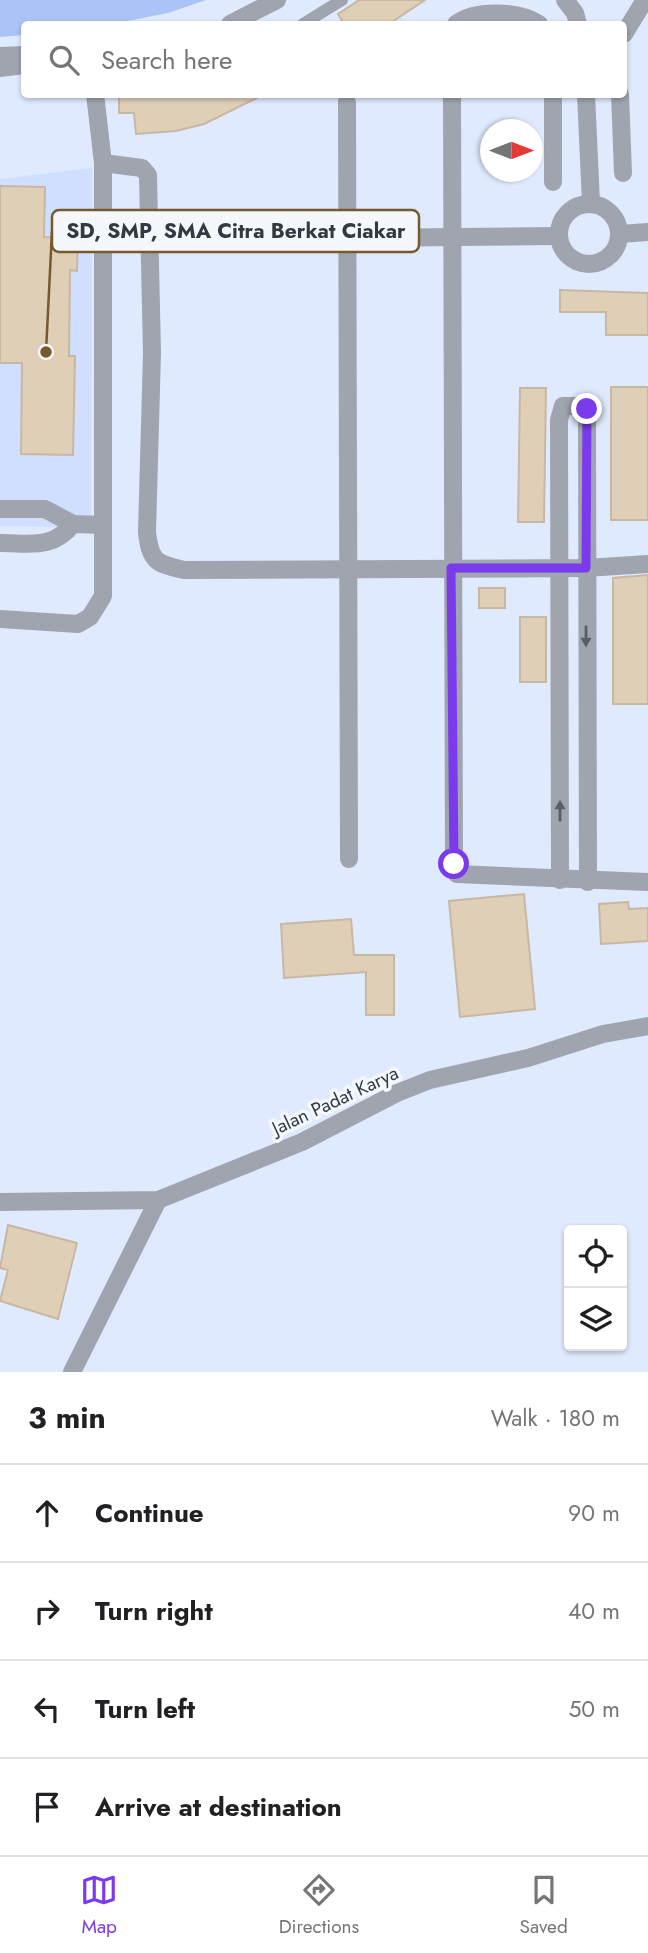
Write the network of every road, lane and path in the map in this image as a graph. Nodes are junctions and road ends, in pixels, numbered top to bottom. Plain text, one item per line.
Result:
1 (277, 0) edge
2 (342, 0) edge
3 (565, 0) edge
4 (644, 4) edge
5 (236, 21) edge
6 (308, 21) edge
7 (461, 21) edge
8 (534, 21) edge
9 (577, 21) edge
10 (627, 30) edge
11 (21, 55) edge
12 (0, 56) edge
13 (21, 68) edge
14 (0, 71) edge
15 (95, 98) edge
16 (452, 98) edge
17 (553, 98) edge
18 (586, 98) edge
19 (620, 98) edge
20 (347, 102) dead end
21 (103, 163) junction
22 (623, 173) dead end
23 (553, 182) dead end
24 (591, 203) junction
25 (648, 232) edge
26 (620, 234) junction
27 (559, 236) junction
28 (452, 237) junction
29 (347, 238) junction
30 (241, 239) dead end
31 (0, 509) edge
32 (73, 524) junction
33 (103, 526) junction
34 (0, 543) edge
35 (648, 564) edge
36 (451, 568) junction
37 (559, 568) junction
38 (586, 568) junction
39 (348, 569) junction
40 (0, 619) edge
41 (349, 859) dead end
42 (560, 880) junction
43 (588, 882) junction
44 (648, 882) edge
45 (648, 1026) edge
46 (158, 1199) junction
47 (0, 1202) edge
48 (72, 1372) edge

1 - 5 street
2 - 6 lane
3 - 9 street
4 - 10 street
7 - 8 street
11 - 12 street
13 - 14 lane
15 - 21 street
16 - 28 street
17 - 23 street
18 - 24 street
19 - 22 street
20 - 29 street
21 - 33 street
21 - 39 street
24 - 26 street
24 - 27 street
25 - 26 street
26 - 27 street
27 - 28 street
28 - 29 street
28 - 36 street
29 - 30 street
29 - 39 street
31 - 32 street
32 - 33 street
32 - 34 street
33 - 40 street
35 - 38 street
36 - 37 street
36 - 39 street
36 - 42 street
37 - 38 street
37 - 38 street
42 -> 37 street
38 -> 43 street
39 - 41 street
42 - 43 street
43 - 44 street
45 - 46 street, Jalan Padat Karya
46 - 47 street, Jalan Padat Karya
46 - 48 street

